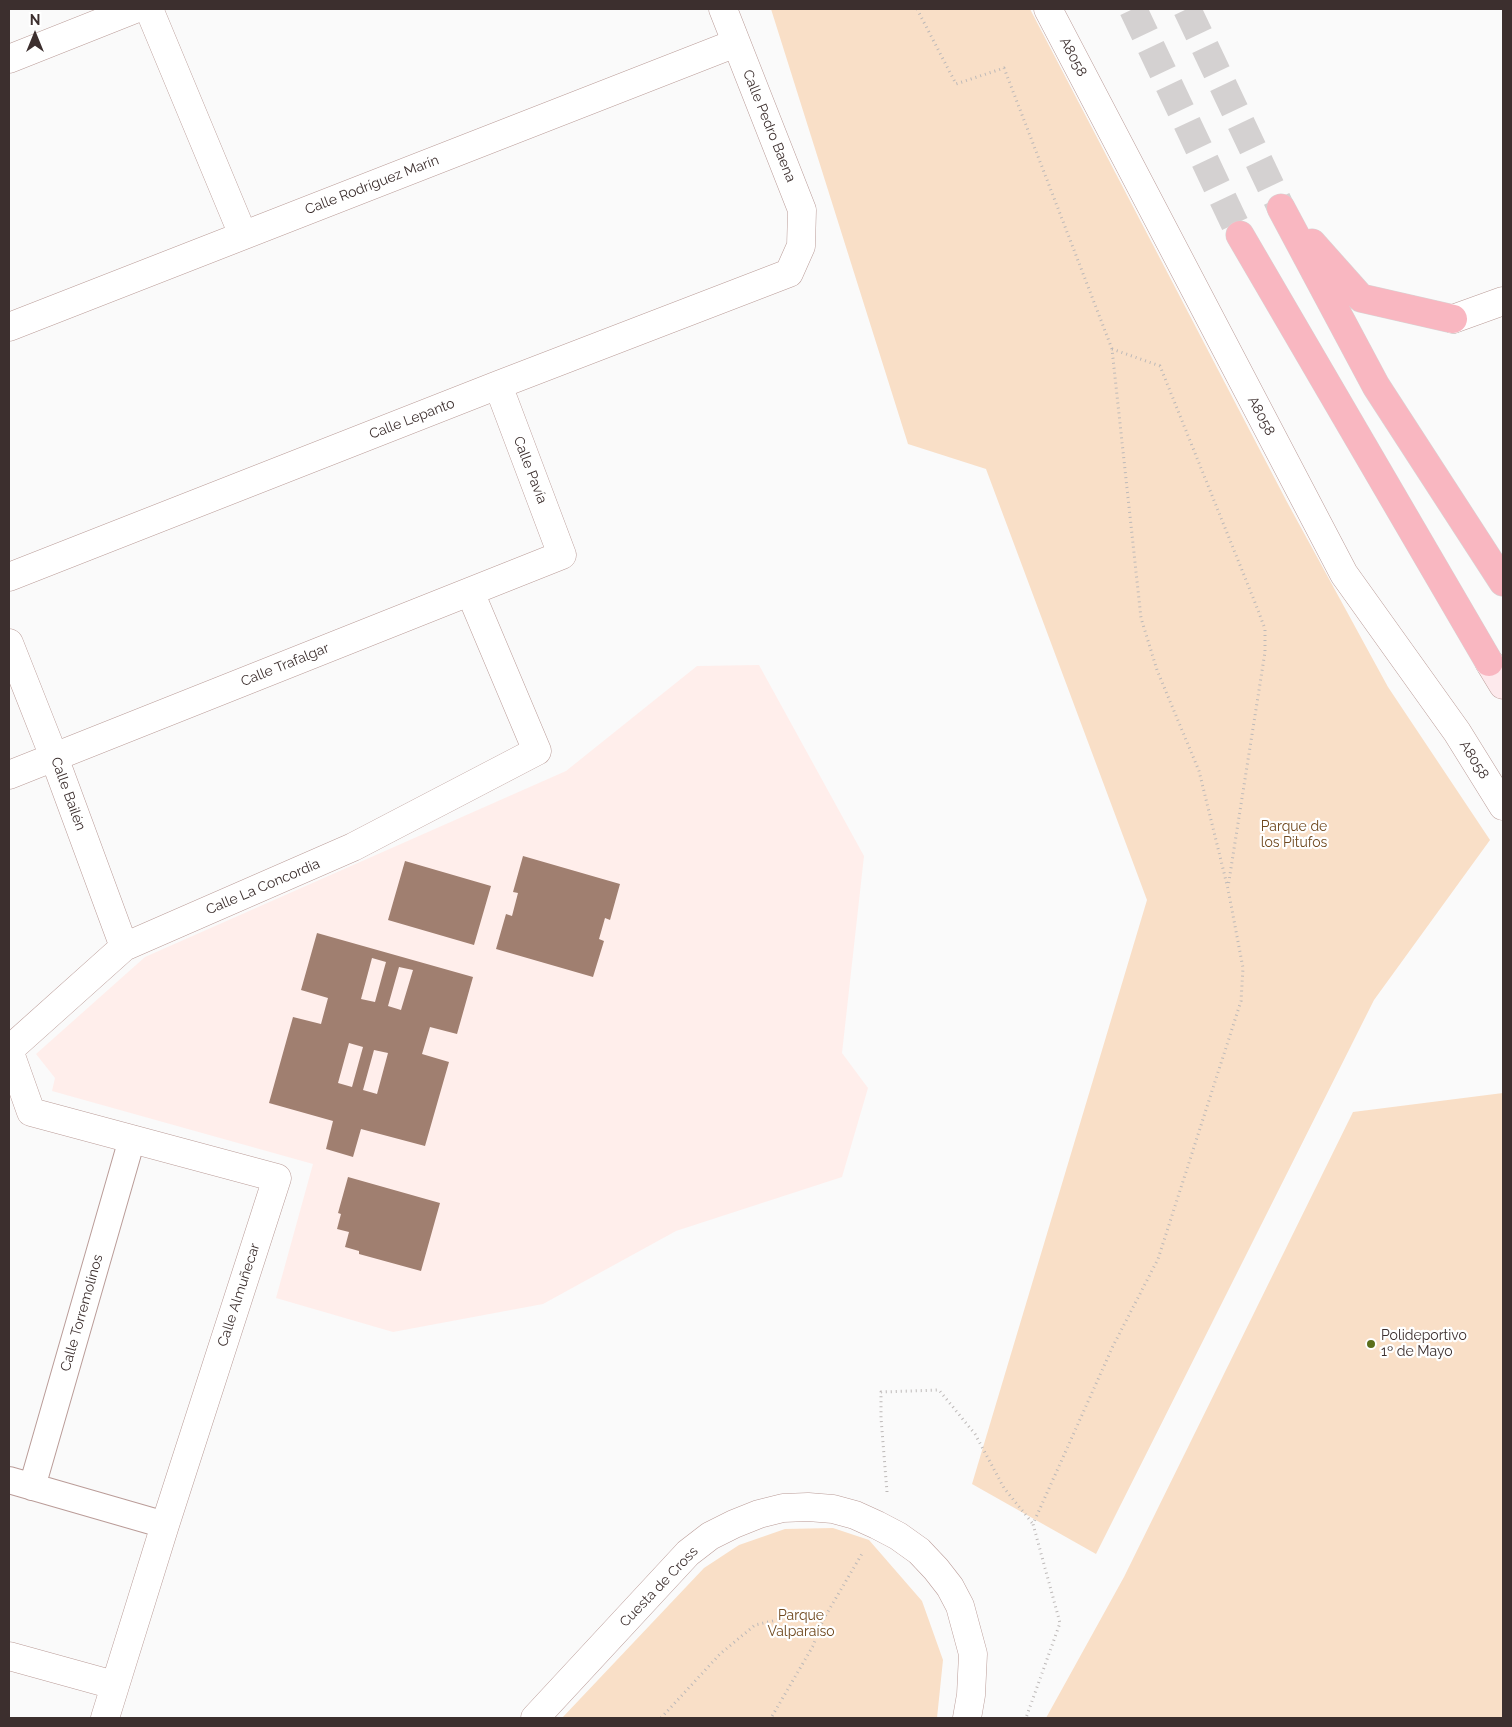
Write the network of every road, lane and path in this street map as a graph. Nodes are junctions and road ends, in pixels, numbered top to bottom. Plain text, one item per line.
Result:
1 (135, 9) edge
2 (149, 9) edge
3 (723, 9) edge
4 (917, 9) edge
5 (1048, 9) edge
6 (736, 42) junction
7 (9, 59) edge
8 (243, 235) junction
9 (1240, 235) tunnel mouth
10 (801, 246) joint
11 (1503, 301) edge
12 (1453, 318) joint
13 (9, 327) edge
14 (1112, 349) junction
15 (498, 385) junction
16 (562, 555) joint
17 (9, 577) edge
18 (1503, 582) edge
19 (470, 592) junction
20 (9, 643) edge
21 (1489, 662) joint
22 (1503, 685) edge
23 (54, 757) junction
24 (9, 775) edge
25 (1503, 806) edge
26 (1228, 889) junction
27 (124, 947) junction
28 (9, 1050) edge
29 (132, 1139) junction
30 (21, 1483) edge
31 (886, 1492) dead end
32 (1033, 1524) junction
33 (165, 1525) junction
34 (877, 1525) junction
35 (823, 1620) junction
36 (9, 1656) edge
37 (114, 1685) junction
38 (105, 1718) edge
39 (535, 1718) edge
40 (661, 1718) edge
41 (770, 1718) edge
42 (967, 1718) edge
43 (1026, 1718) edge

1 - 7 street
2 - 8 street
3 - 6 street, Calle Pedro Baena
4 - 14 path
5 - 25 street, A8058
6 - 8 street, Calle Rodríguez Marín
6 - 10 street, Calle Pedro Baena
8 - 13 street, Calle Rodríguez Marín
9 - 21 highway
10 - 15 street, Calle Lepanto
11 - 12 street
12 - 18 highway
14 - 26 path
14 - 26 path
15 - 16 street, Calle Pavía
15 - 17 street, Calle Lepanto
16 - 19 street, Calle Trafalgar
19 - 23 street, Calle Trafalgar
19 - 27 street, Calle La Concordia
20 - 23 street, Calle Bailén
21 - 22 main road
23 - 24 street, Calle Trafalgar
23 - 27 street, Calle Bailén
26 - 32 path
27 - 28 street, Calle La Concordia
28 - 29 street, Calle Almuñecar
29 - 30 street, Calle Torremolinos
29 - 33 street, Calle Almuñecar
30 - 33 street
31 - 32 path
32 - 43 path
33 - 37 street, Calle Almuñecar
34 - 35 path
34 - 39 street, Cuesta de Cross
34 - 42 street, Cuesta de Cross
35 - 40 path
35 - 41 path
36 - 37 street
37 - 38 street, Calle Almuñecar

